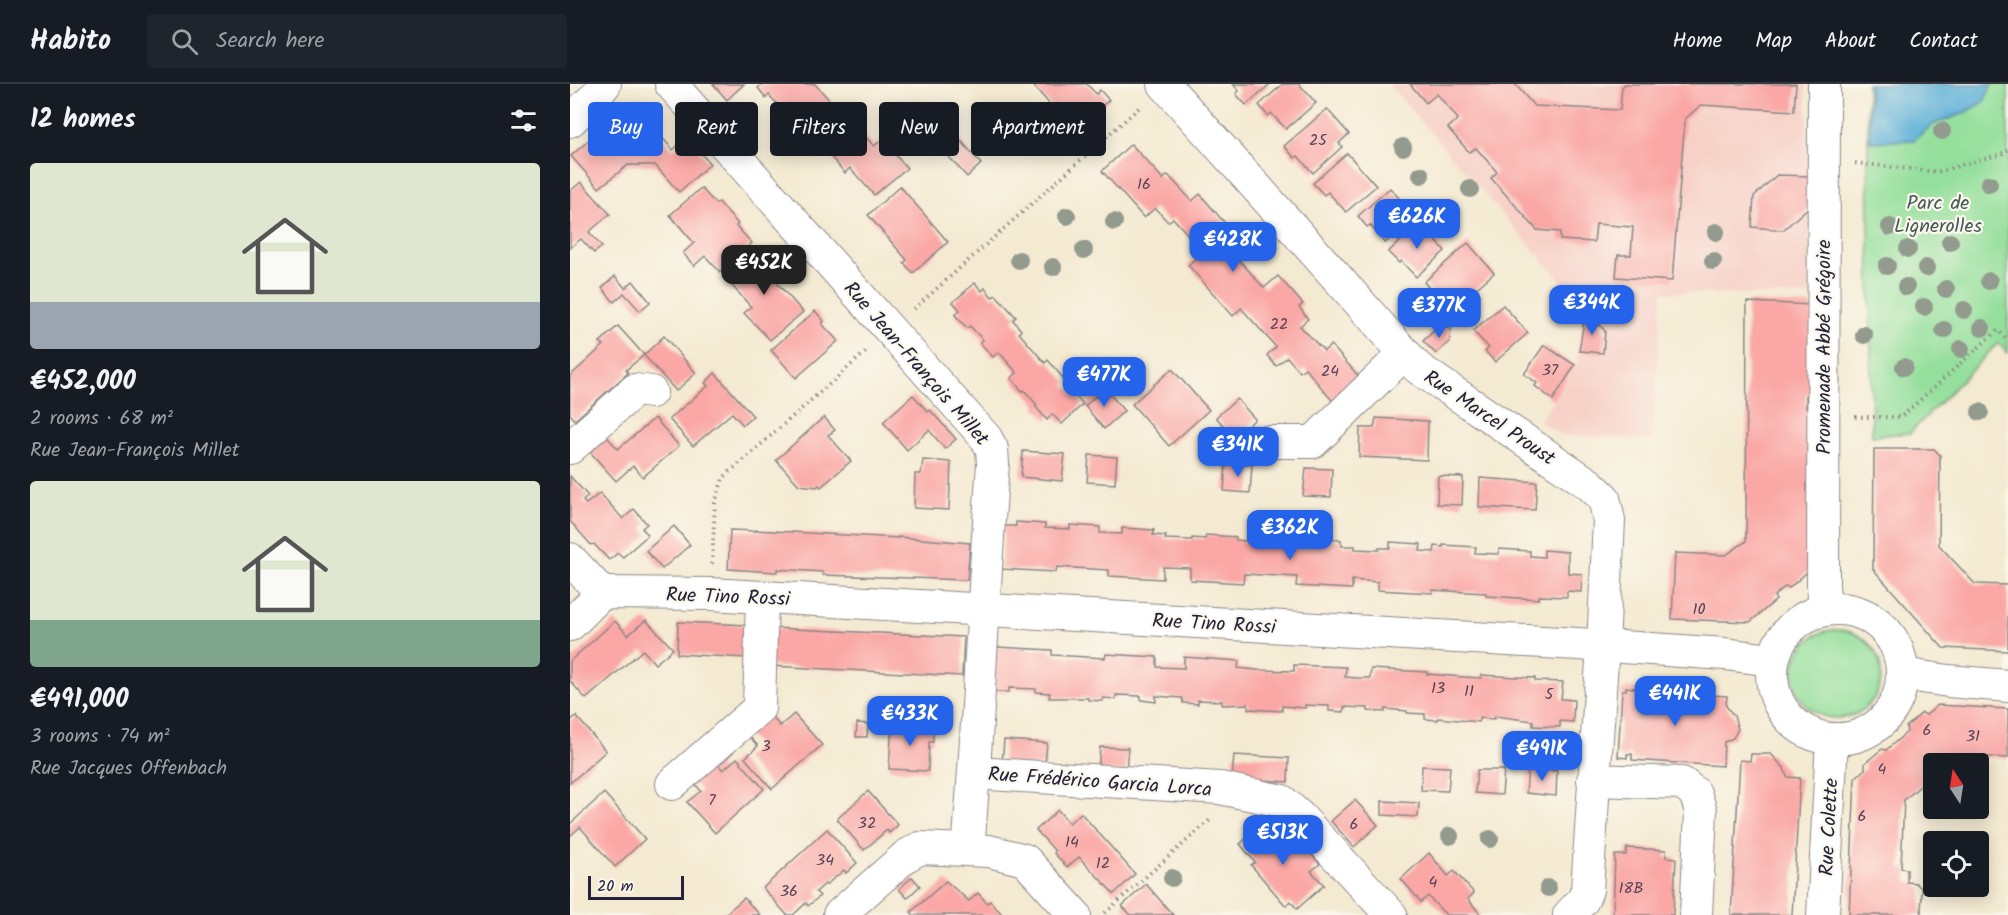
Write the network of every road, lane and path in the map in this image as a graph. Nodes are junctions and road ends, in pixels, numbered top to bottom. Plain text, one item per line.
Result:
1 (671, 84) edge
2 (1164, 84) edge
3 (1824, 84) edge
4 (593, 89) edge
5 (570, 121) edge
6 (2008, 150) edge
7 (1824, 161) junction
8 (2008, 341) edge
9 (1405, 353) junction
10 (651, 392) dead end
11 (1823, 417) junction
12 (1251, 442) dead end
13 (570, 448) edge
14 (570, 559) edge
15 (602, 592) junction
16 (762, 597) junction
17 (1825, 609) junction
18 (982, 610) junction
19 (570, 624) edge
20 (1604, 646) junction
21 (1772, 660) junction
22 (1902, 674) junction
23 (2008, 686) edge
24 (1832, 739) junction
25 (974, 773) junction
26 (1593, 780) junction
27 (672, 784) dead end
28 (1220, 788) junction
29 (968, 850) junction
30 (839, 915) edge
31 (1075, 915) edge
32 (1102, 915) edge
33 (1391, 915) edge
34 (1569, 915) edge
35 (1696, 915) edge
36 (1823, 915) edge

1 - 18 street, Rue Jean-François Millet
2 - 9 street, Rue Marcel Proust
3 - 7 street, Promenade Abbé Grégoire
4 - 5 street
6 - 7 path
7 - 11 street, Promenade Abbé Grégoire
8 - 11 path
9 - 12 street
9 - 20 street, Rue Marcel Proust
10 - 13 street
11 - 17 street, Promenade Abbé Grégoire
14 - 15 street
15 - 16 street, Rue Tino Rossi
15 - 19 street
16 - 18 street, Rue Tino Rossi
16 - 27 street
17 - 21 street
17 - 22 street
18 - 20 street, Rue Tino Rossi
18 - 25 street, Rue Jean-François Millet
20 - 21 street, Rue Tino Rossi
20 - 26 street, Rue Marcel Proust
21 - 24 street
22 - 23 street
22 - 24 street
24 - 36 street, Rue Colette
25 - 28 street, Rue Frédérico Garcia Lorca
25 - 29 street, Rue Jean-François Millet
26 - 34 street, Rue Marcel Proust
26 - 35 street
28 - 32 path
28 - 33 street, Rue Frédérico Garcia Lorca
29 - 30 street
29 - 31 street

